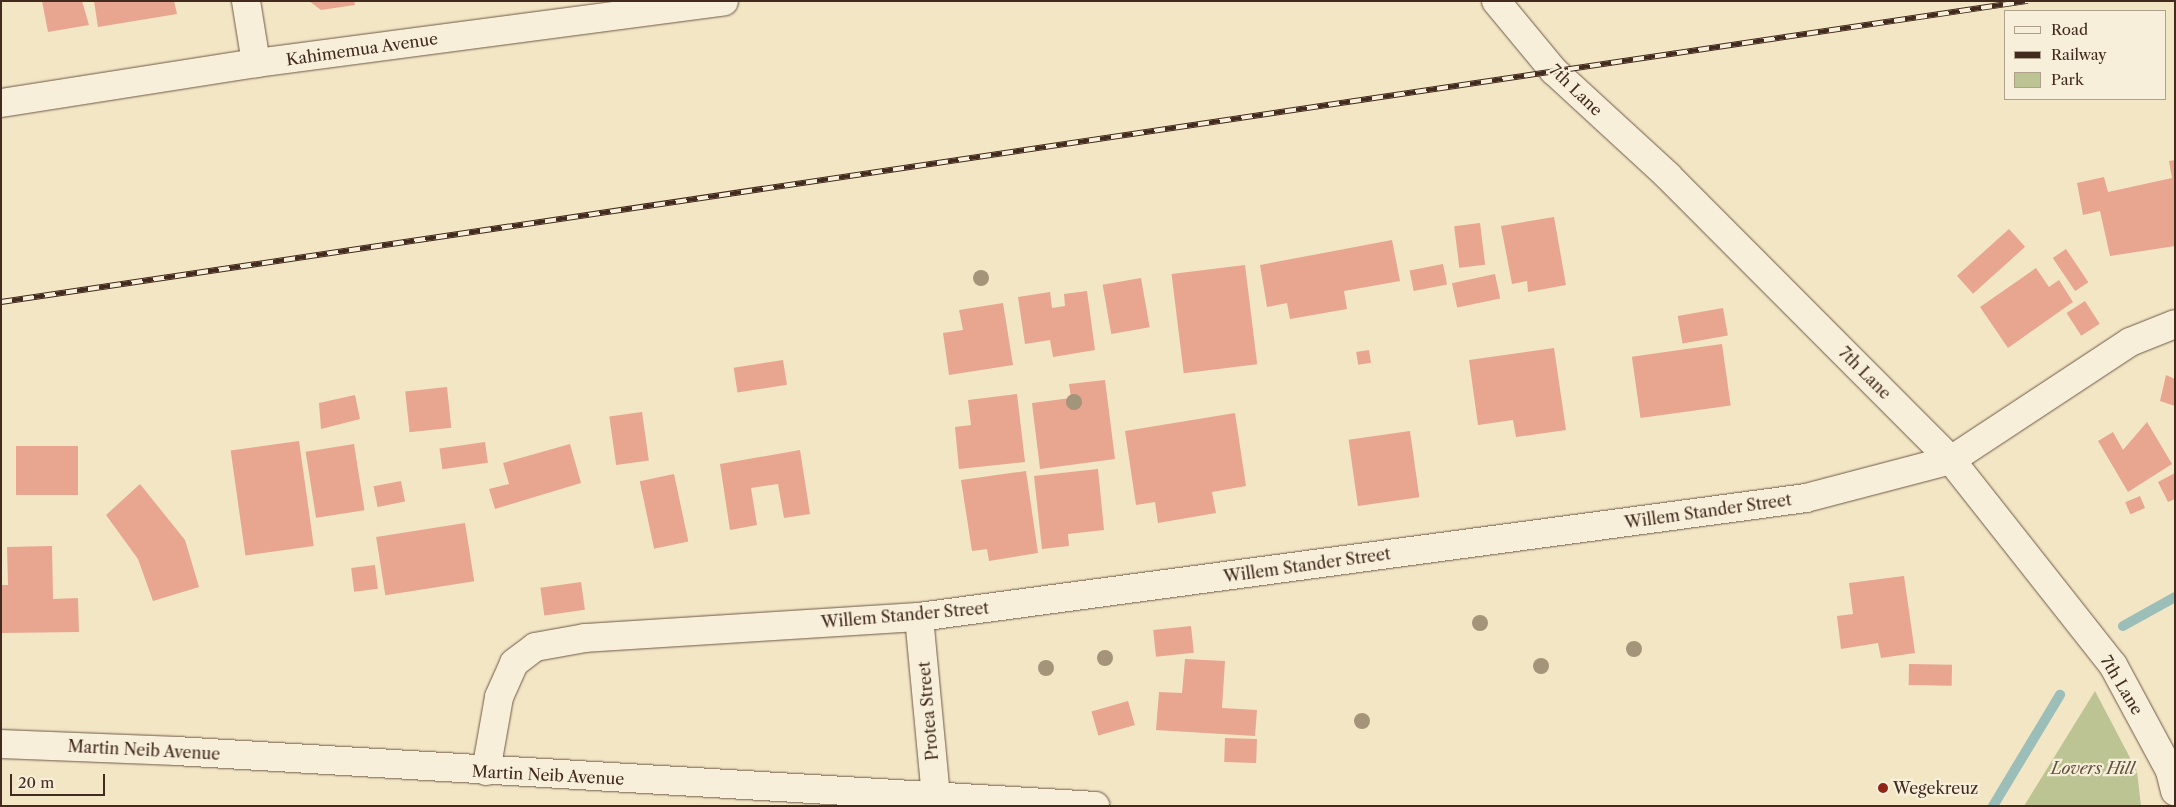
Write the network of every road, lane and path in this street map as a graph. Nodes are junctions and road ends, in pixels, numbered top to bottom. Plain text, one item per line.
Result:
1 (246, 1) edge
2 (724, 1) edge
3 (1496, 1) edge
4 (256, 63) junction
5 (1, 104) edge
6 (2175, 324) edge
7 (1951, 460) junction
8 (919, 617) junction
9 (1, 744) edge
10 (486, 771) junction
11 (2175, 791) edge
12 (937, 801) edge
13 (1095, 806) edge

1 - 4 street
2 - 4 street, Kahimemua Avenue
3 - 7 street, 7th Lane
4 - 5 street, Kahimemua Avenue
6 - 7 street, Willem Stander Street
7 - 8 street, Willem Stander Street
7 - 11 street, 7th Lane
8 - 10 street, Willem Stander Street
8 - 12 street, Protea Street
9 - 10 street, Martin Neib Avenue
10 - 12 street, Martin Neib Avenue
12 - 13 street, Martin Neib Avenue

